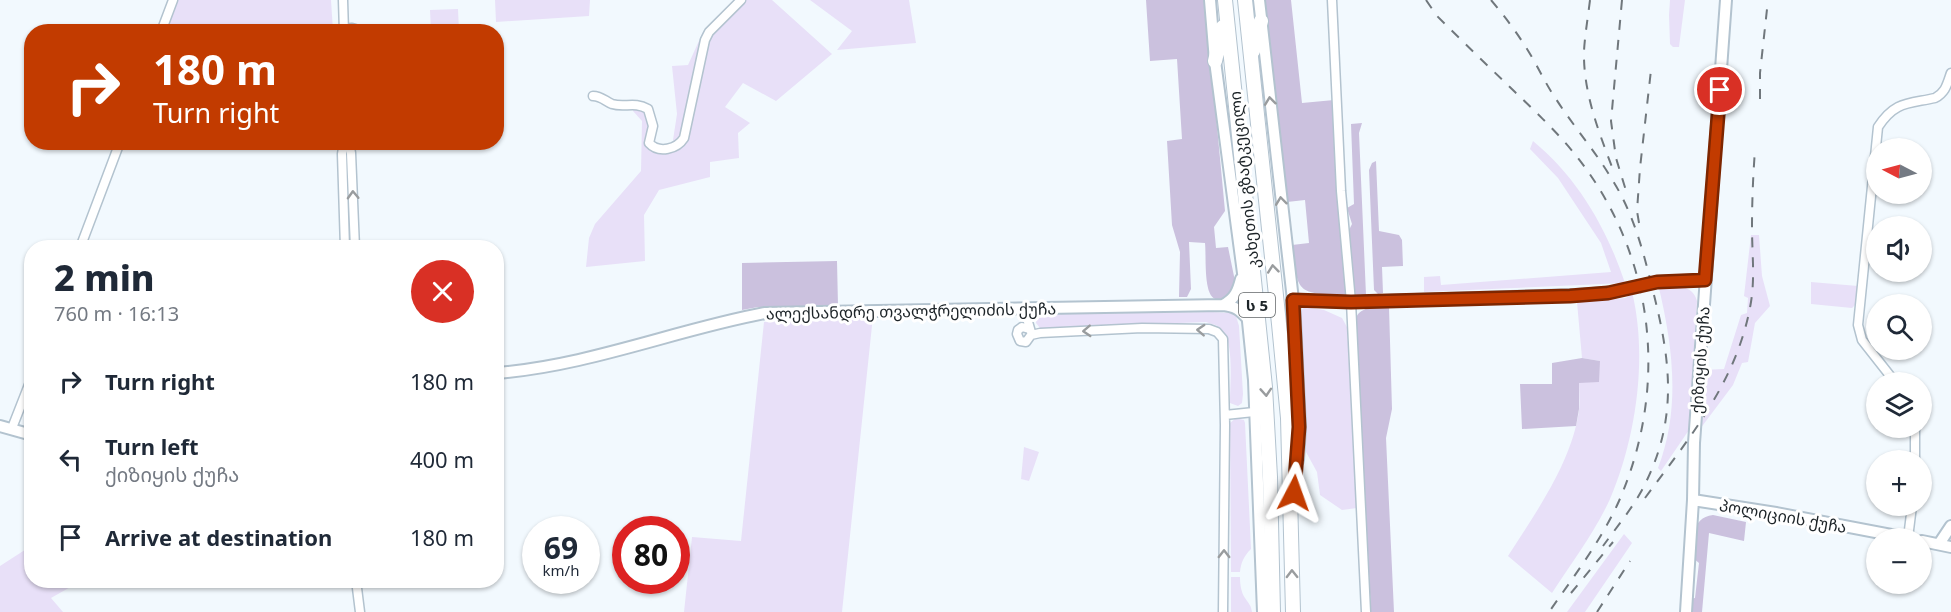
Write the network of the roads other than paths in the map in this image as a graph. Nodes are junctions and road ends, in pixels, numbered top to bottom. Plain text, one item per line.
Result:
1 (173, 0) edge
2 (343, 0) edge
3 (741, 0) edge
4 (1210, 0) edge
5 (1224, 0) edge
6 (1245, 0) edge
7 (1258, 0) edge
8 (1332, 0) edge
9 (1726, 0) edge
10 (1226, 16) junction
11 (1261, 21) junction
12 (164, 24) edge
13 (344, 24) edge
14 (1251, 58) junction
15 (1215, 61) junction
16 (1951, 73) edge
17 (593, 96) dead end
18 (117, 150) edge
19 (343, 150) edge
20 (350, 150) edge
21 (353, 215) junction
22 (343, 216) junction
23 (83, 240) edge
24 (344, 240) edge
25 (355, 240) edge
26 (1243, 273) junction
27 (1705, 280) junction
28 (1293, 300) junction
29 (1351, 302) junction
30 (1223, 305) junction
31 (1024, 308) junction
32 (1248, 319) junction
33 (1887, 372) edge
34 (504, 373) edge
35 (24, 397) edge
36 (1254, 412) junction
37 (1225, 414) junction
38 (0, 426) edge
39 (12, 428) junction
40 (24, 432) edge
41 (1693, 500) junction
42 (1951, 526) edge
43 (1866, 530) edge
44 (1291, 537) junction
45 (1932, 543) edge
46 (1940, 544) junction
47 (1951, 547) edge
48 (357, 588) edge
49 (360, 612) edge
50 (1223, 612) edge
51 (1263, 612) edge
52 (1273, 612) edge
53 (1293, 612) edge
54 (1366, 612) edge
55 (1686, 612) edge

1 - 12 street
2 - 13 street
3 - 17 street
4 - 15 street
5 - 10 highway, კახეთის გზატკეცილი / ს 5
6 - 14 highway, კახეთის გზატკეცილი / ს 5
7 - 11 street, კახეთის გზატკეცილი
8 - 29 street
9 - 27 street, ქიზიყის ქუჩა
10 - 15 highway
10 -> 52 highway, კახეთის გზატკეცილი / ს 5
11 - 14 highway
28 -> 11 street, კახეთის გზატკეცილი
44 -> 14 highway, კახეთის გზატკეცილი / ს 5
15 - 26 street
16 - 33 street
18 - 23 street
19 - 22 street
21 -> 20 street
21 - 22 street
21 - 25 street
22 - 24 street
26 - 30 street
26 - 32 street
27 - 29 street
27 - 41 street, ქიზიყის ქუჩა
28 - 29 street
28 - 44 highway
29 - 54 street
30 - 31 street, ალექსანდრე თვალჭრელიძის ქუჩა
30 - 32 street
31 - 34 street, ალექსანდრე თვალჭრელიძის ქუჩა
37 -> 31 street
32 - 36 street
35 - 39 street
36 - 37 street
36 - 51 street
50 -> 37 street
38 - 39 street
39 - 40 street
41 - 43 street, პოლიციის ქუჩა
41 - 55 street, ქიზიყის ქუჩა
42 - 46 street
53 -> 44 highway, კახეთის გზატკეცილი / ს 5
45 - 46 street
46 - 47 street
48 - 49 street

